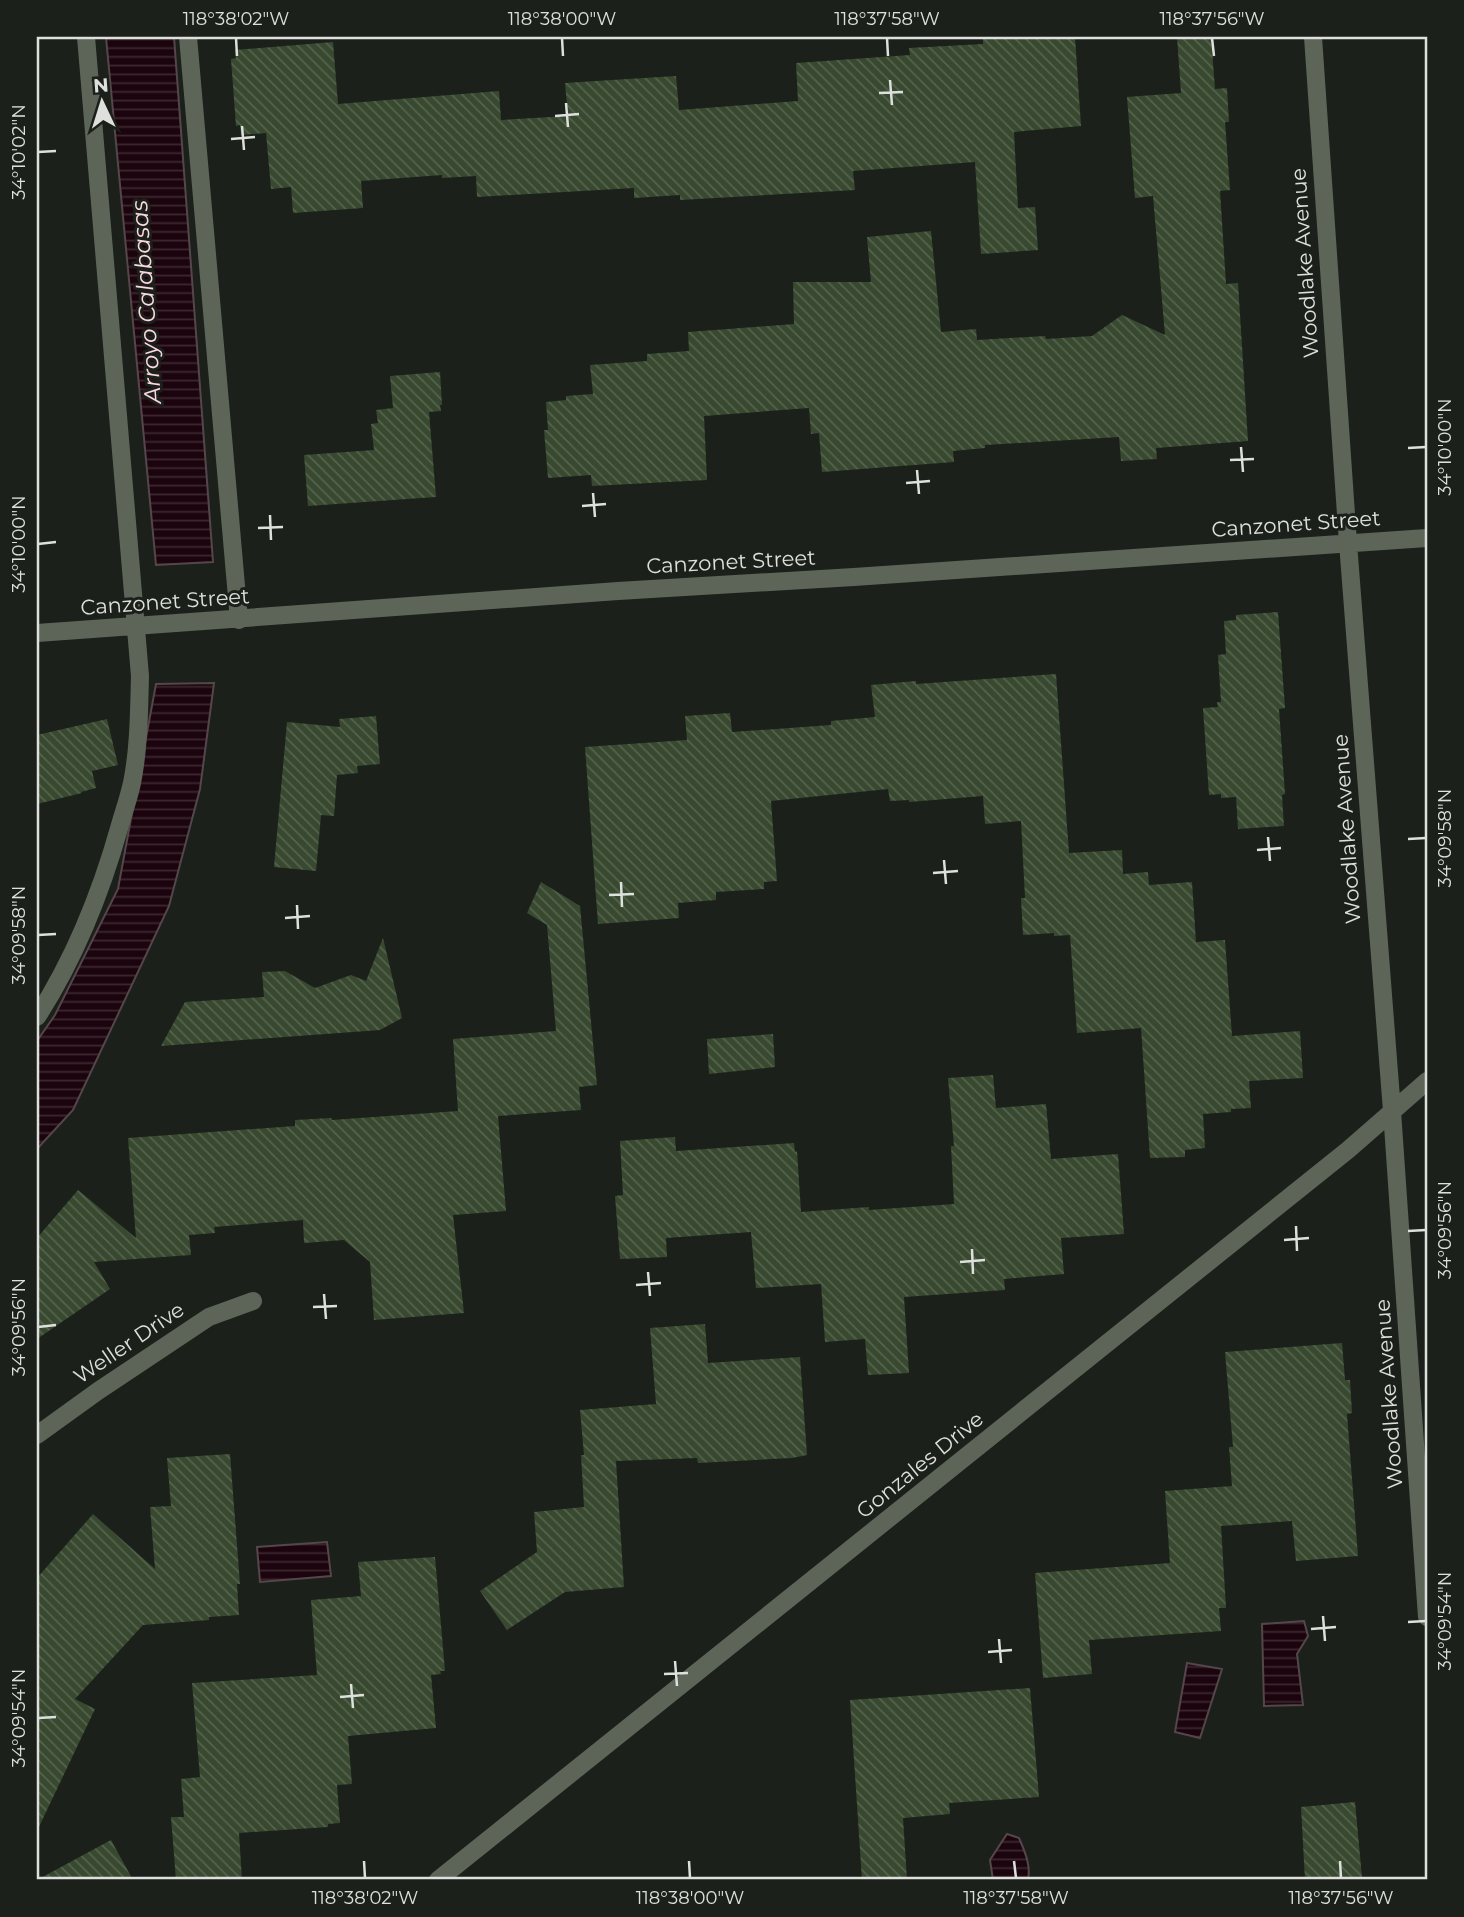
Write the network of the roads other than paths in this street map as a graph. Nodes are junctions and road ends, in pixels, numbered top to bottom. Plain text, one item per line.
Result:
1 (86, 37) edge
2 (188, 37) edge
3 (1312, 37) edge
4 (1427, 538) edge
5 (1348, 544) junction
6 (239, 620) junction
7 (136, 626) junction
8 (37, 633) edge
9 (37, 1017) edge
10 (1427, 1081) edge
11 (1392, 1111) junction
12 (253, 1301) dead end
13 (37, 1435) edge
14 (1427, 1617) edge
15 (438, 1880) edge

1 - 7 street
2 - 6 street
3 - 5 street, Woodlake Avenue
4 - 5 street, Canzonet Street
5 - 6 street, Canzonet Street
5 - 11 street, Woodlake Avenue
6 - 7 street, Canzonet Street
7 - 8 street, Canzonet Street
7 - 9 street
10 - 11 street, Gonzales Drive
11 - 14 street, Woodlake Avenue
11 - 15 street, Gonzales Drive
12 - 13 street, Weller Drive

